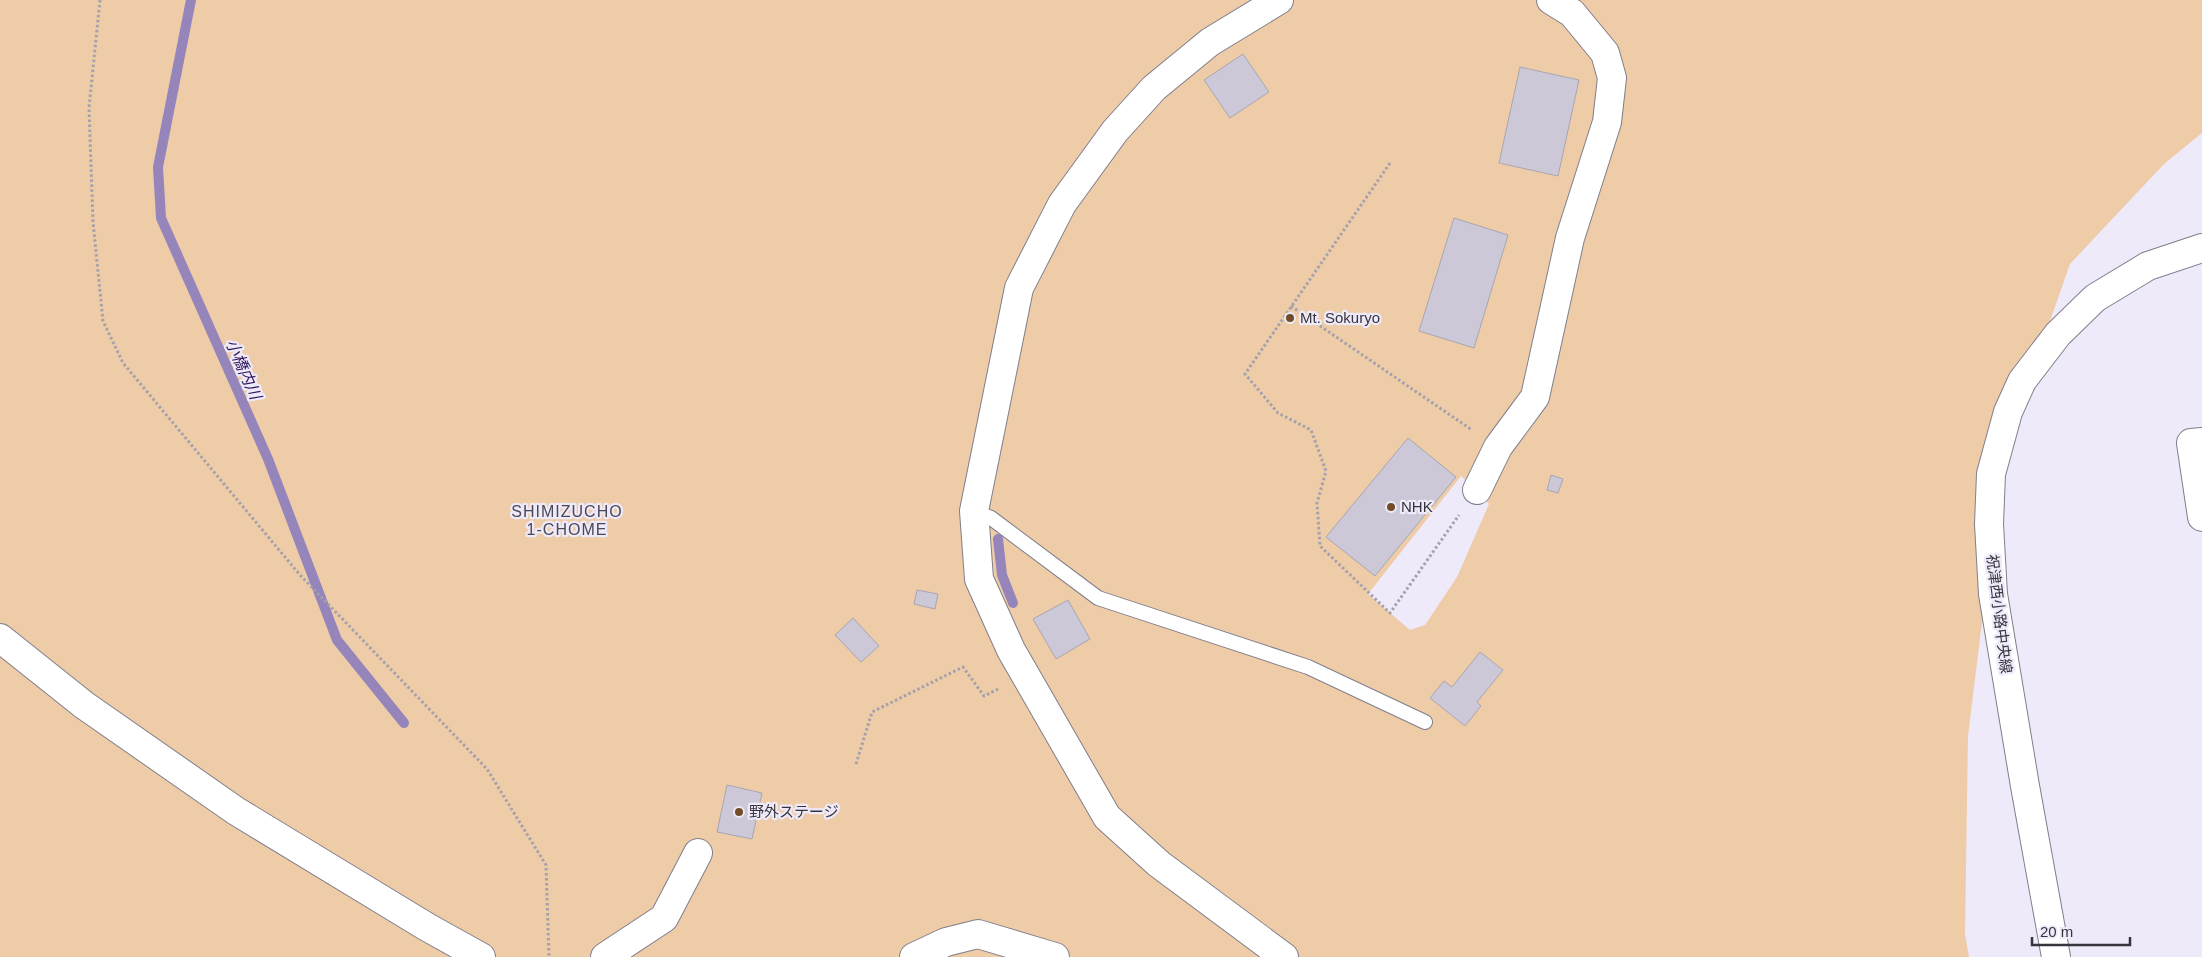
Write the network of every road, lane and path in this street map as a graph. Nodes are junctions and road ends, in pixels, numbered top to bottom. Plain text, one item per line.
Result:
1 (100, 0) edge
2 (1279, 0) edge
3 (1551, 0) edge
4 (1390, 163) dead end
5 (2202, 248) edge
6 (1291, 306) junction
7 (2202, 442) edge
8 (1498, 447) junction
9 (1477, 490) joint
10 (974, 510) junction
11 (2202, 517) edge
12 (0, 638) edge
13 (1025, 675) junction
14 (1425, 722) dead end
15 (856, 764) dead end
16 (698, 853) dead end
17 (481, 957) edge
18 (549, 957) edge
19 (605, 957) edge
20 (914, 957) edge
21 (1055, 957) edge
22 (1284, 957) edge
23 (2056, 957) edge

1 - 18 path
2 - 10 street
3 - 8 street
4 - 6 path
5 - 23 street, 祝津西小路中央線
6 - 8 path
6 - 9 path
7 - 11 street
8 - 9 street
10 - 13 street
10 - 14 lane
12 - 17 street
13 - 15 path
13 - 22 street
16 - 19 street
20 - 21 street

